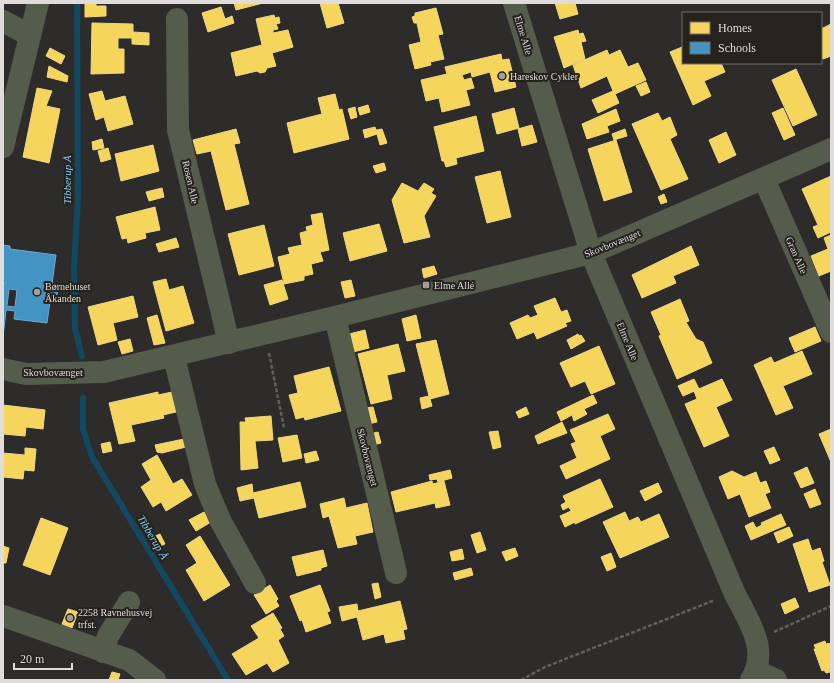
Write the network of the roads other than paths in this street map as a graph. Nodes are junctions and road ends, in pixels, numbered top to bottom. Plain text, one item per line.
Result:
1 (38, 3) edge
2 (514, 3) edge
3 (177, 19) dead end
4 (3, 21) edge
5 (29, 35) junction
6 (3, 147) edge
7 (831, 149) edge
8 (764, 179) junction
9 (591, 253) junction
10 (335, 317) junction
11 (831, 332) edge
12 (229, 343) junction
13 (174, 356) junction
14 (3, 369) edge
15 (396, 573) dead end
16 (255, 583) dead end
17 (129, 602) dead end
18 (3, 616) edge
19 (96, 649) junction
20 (761, 677) edge
21 (155, 680) edge

1 - 5 street
2 - 9 street, Elme Alle
3 - 12 street, Rosen Alle
4 - 5 street
5 - 6 street
7 - 8 street, Skovbovænget
8 - 9 street, Skovbovænget
8 - 11 street, Gran Alle
9 - 10 street, Skovbovænget
9 - 20 street, Elme Alle
10 - 12 street, Skovbovænget
10 - 15 street, Skovbovænget
12 - 13 street, Skovbovænget
13 - 14 street, Skovbovænget
13 - 16 street
17 - 19 street
18 - 19 street
19 - 21 street

